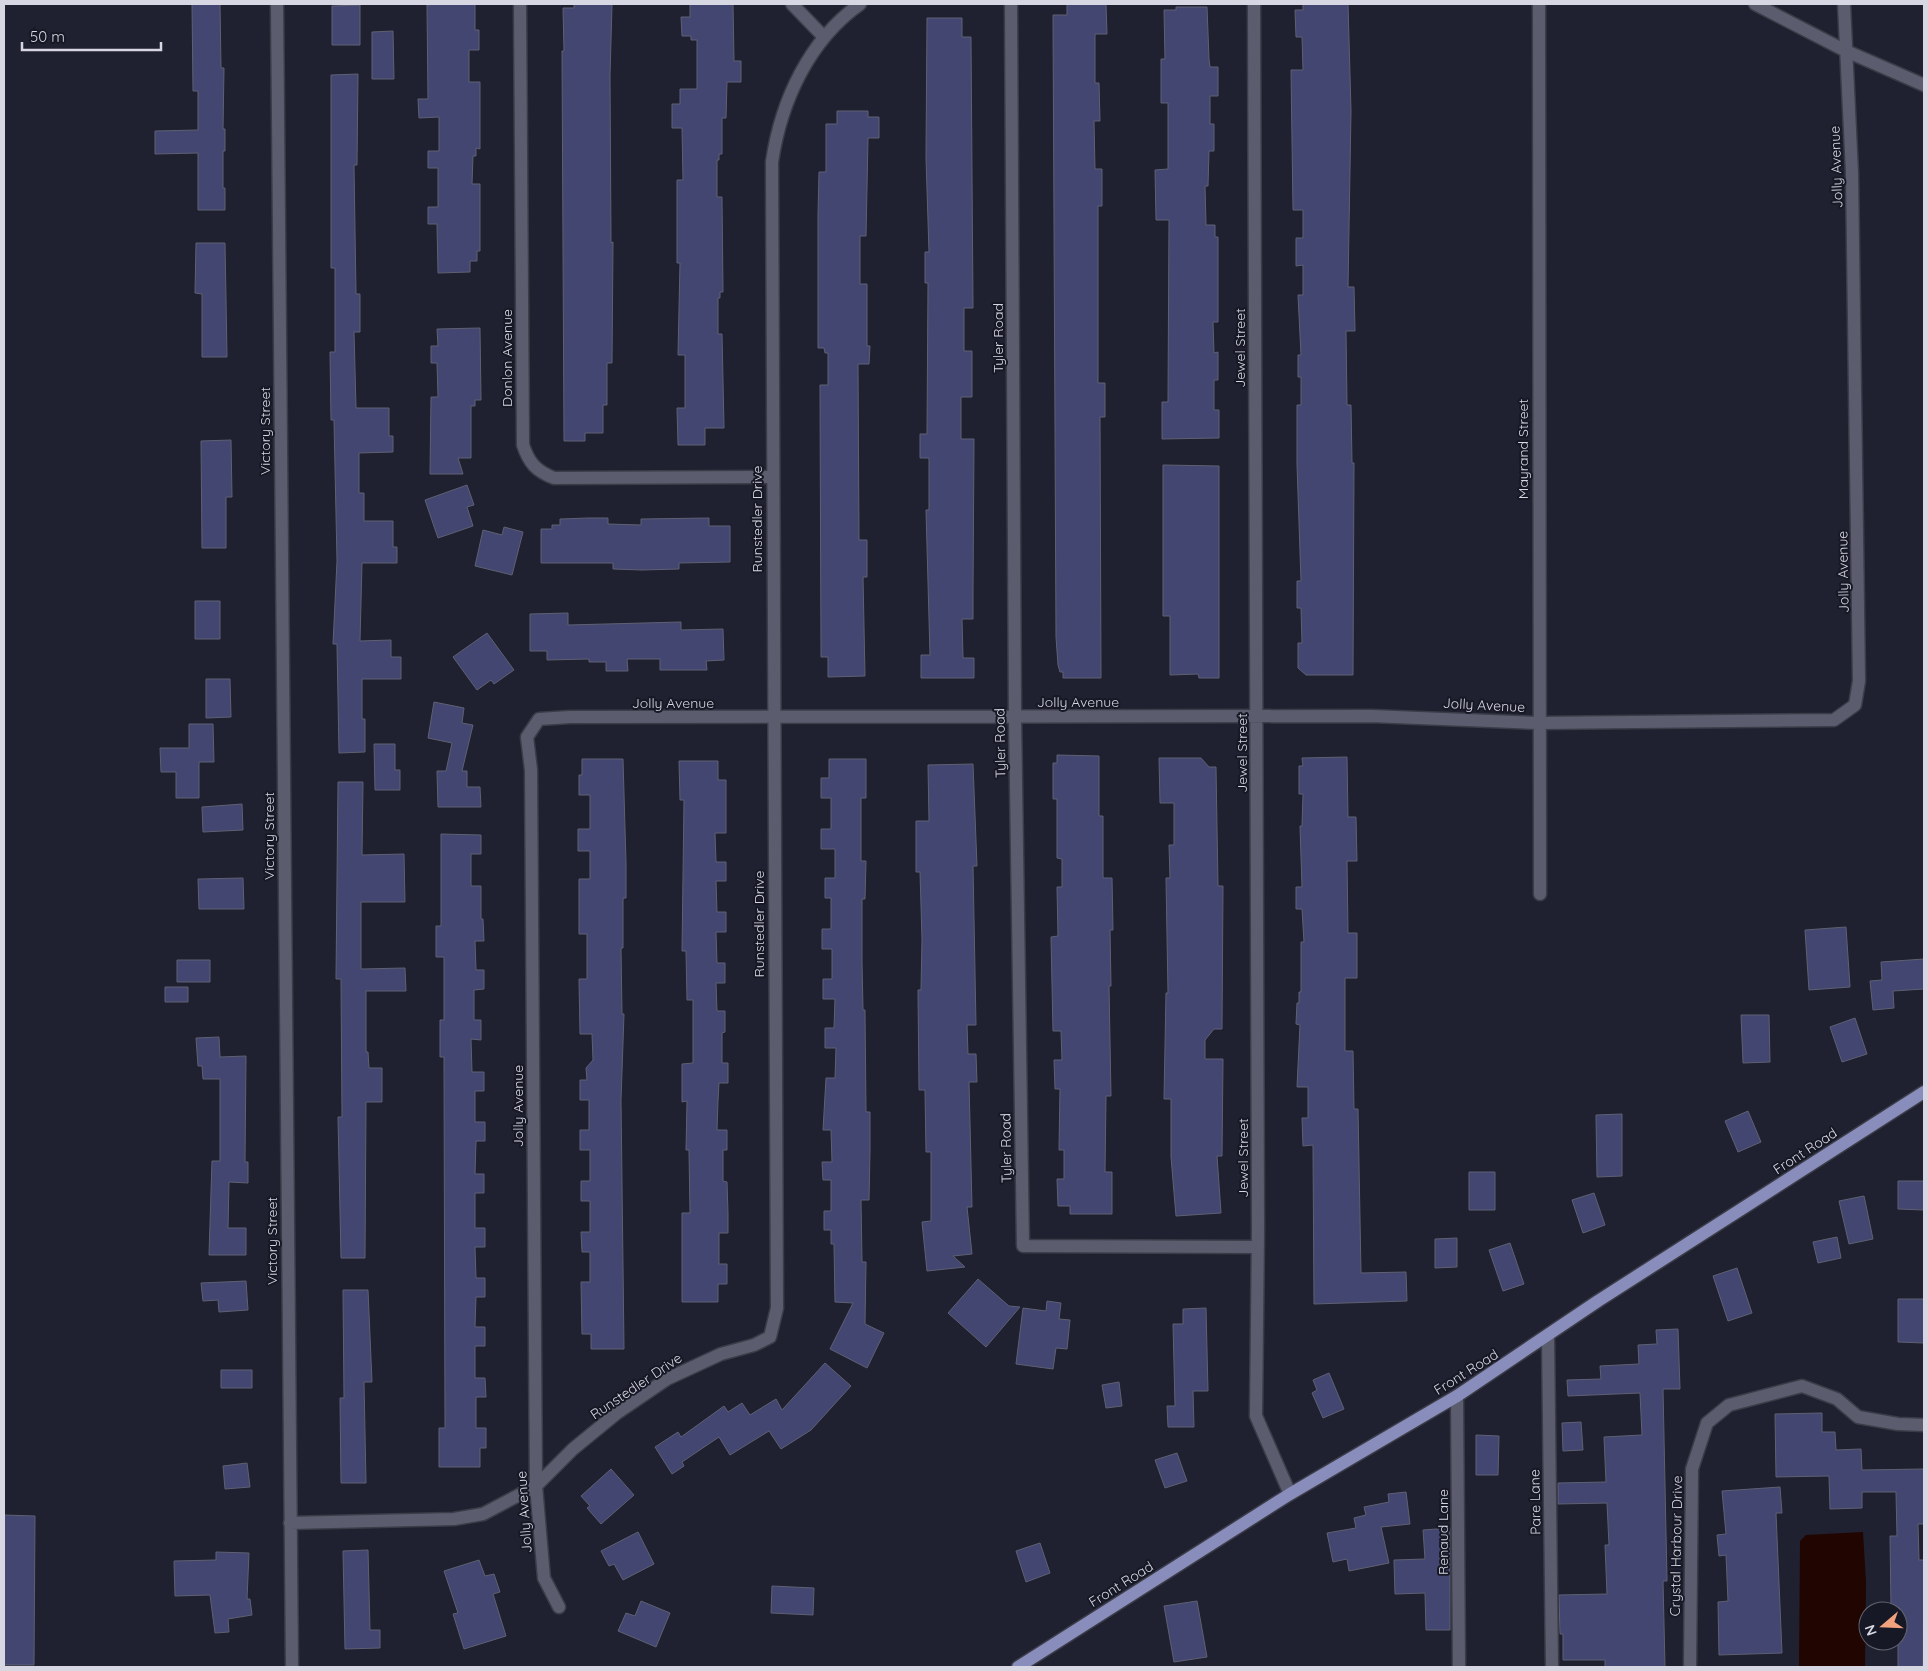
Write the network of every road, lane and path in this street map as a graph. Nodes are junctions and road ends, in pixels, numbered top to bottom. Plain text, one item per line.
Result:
1 (277, 4) edge
2 (520, 4) edge
3 (792, 4) edge
4 (860, 4) edge
5 (1011, 4) edge
6 (1254, 4) edge
7 (1539, 4) edge
8 (1755, 4) edge
9 (1844, 4) edge
10 (824, 37) junction
11 (1846, 52) junction
12 (1924, 85) edge
13 (772, 477) junction
14 (1256, 716) junction
15 (1015, 717) junction
16 (773, 718) junction
17 (1538, 723) junction
18 (1540, 894) dead end
19 (1924, 1092) edge
20 (1258, 1247) junction
21 (1548, 1337) junction
22 (1457, 1396) junction
23 (1924, 1425) edge
24 (536, 1486) junction
25 (1290, 1494) junction
26 (290, 1523) junction
27 (559, 1607) dead end
28 (292, 1667) edge
29 (1018, 1667) edge
30 (1459, 1667) edge
31 (1552, 1667) edge
32 (1690, 1667) edge

1 - 26 street, Victory Street
2 - 13 street, Donlon Avenue
3 - 10 street
4 - 10 street, Runstedler Drive
5 - 15 street, Tyler Road
6 - 14 street, Jewel Street
7 - 17 street, Mayrand Street
8 - 11 street
9 - 11 street, Jolly Avenue
10 - 13 street, Runstedler Drive
11 - 12 street
11 - 17 street, Jolly Avenue
13 - 16 street, Runstedler Drive
14 - 15 street, Jolly Avenue
14 - 17 street, Jolly Avenue
14 - 20 street, Jewel Street
15 - 16 street, Jolly Avenue
15 - 20 street, Tyler Road
16 - 24 street, Runstedler Drive
16 - 24 street, Jolly Avenue
17 - 18 street, Mayrand Street
19 - 21 main road, Front Road
20 - 25 street, Jewel Street
21 - 22 main road, Front Road
21 - 31 street, Pare Lane
22 - 25 main road, Front Road
22 - 30 street, Renaud Lane
23 - 32 street, Crystal Harbour Drive
24 - 26 street, Runstedler Drive
24 - 27 street, Jolly Avenue
25 - 29 main road, Front Road
26 - 28 street, Victory Street

